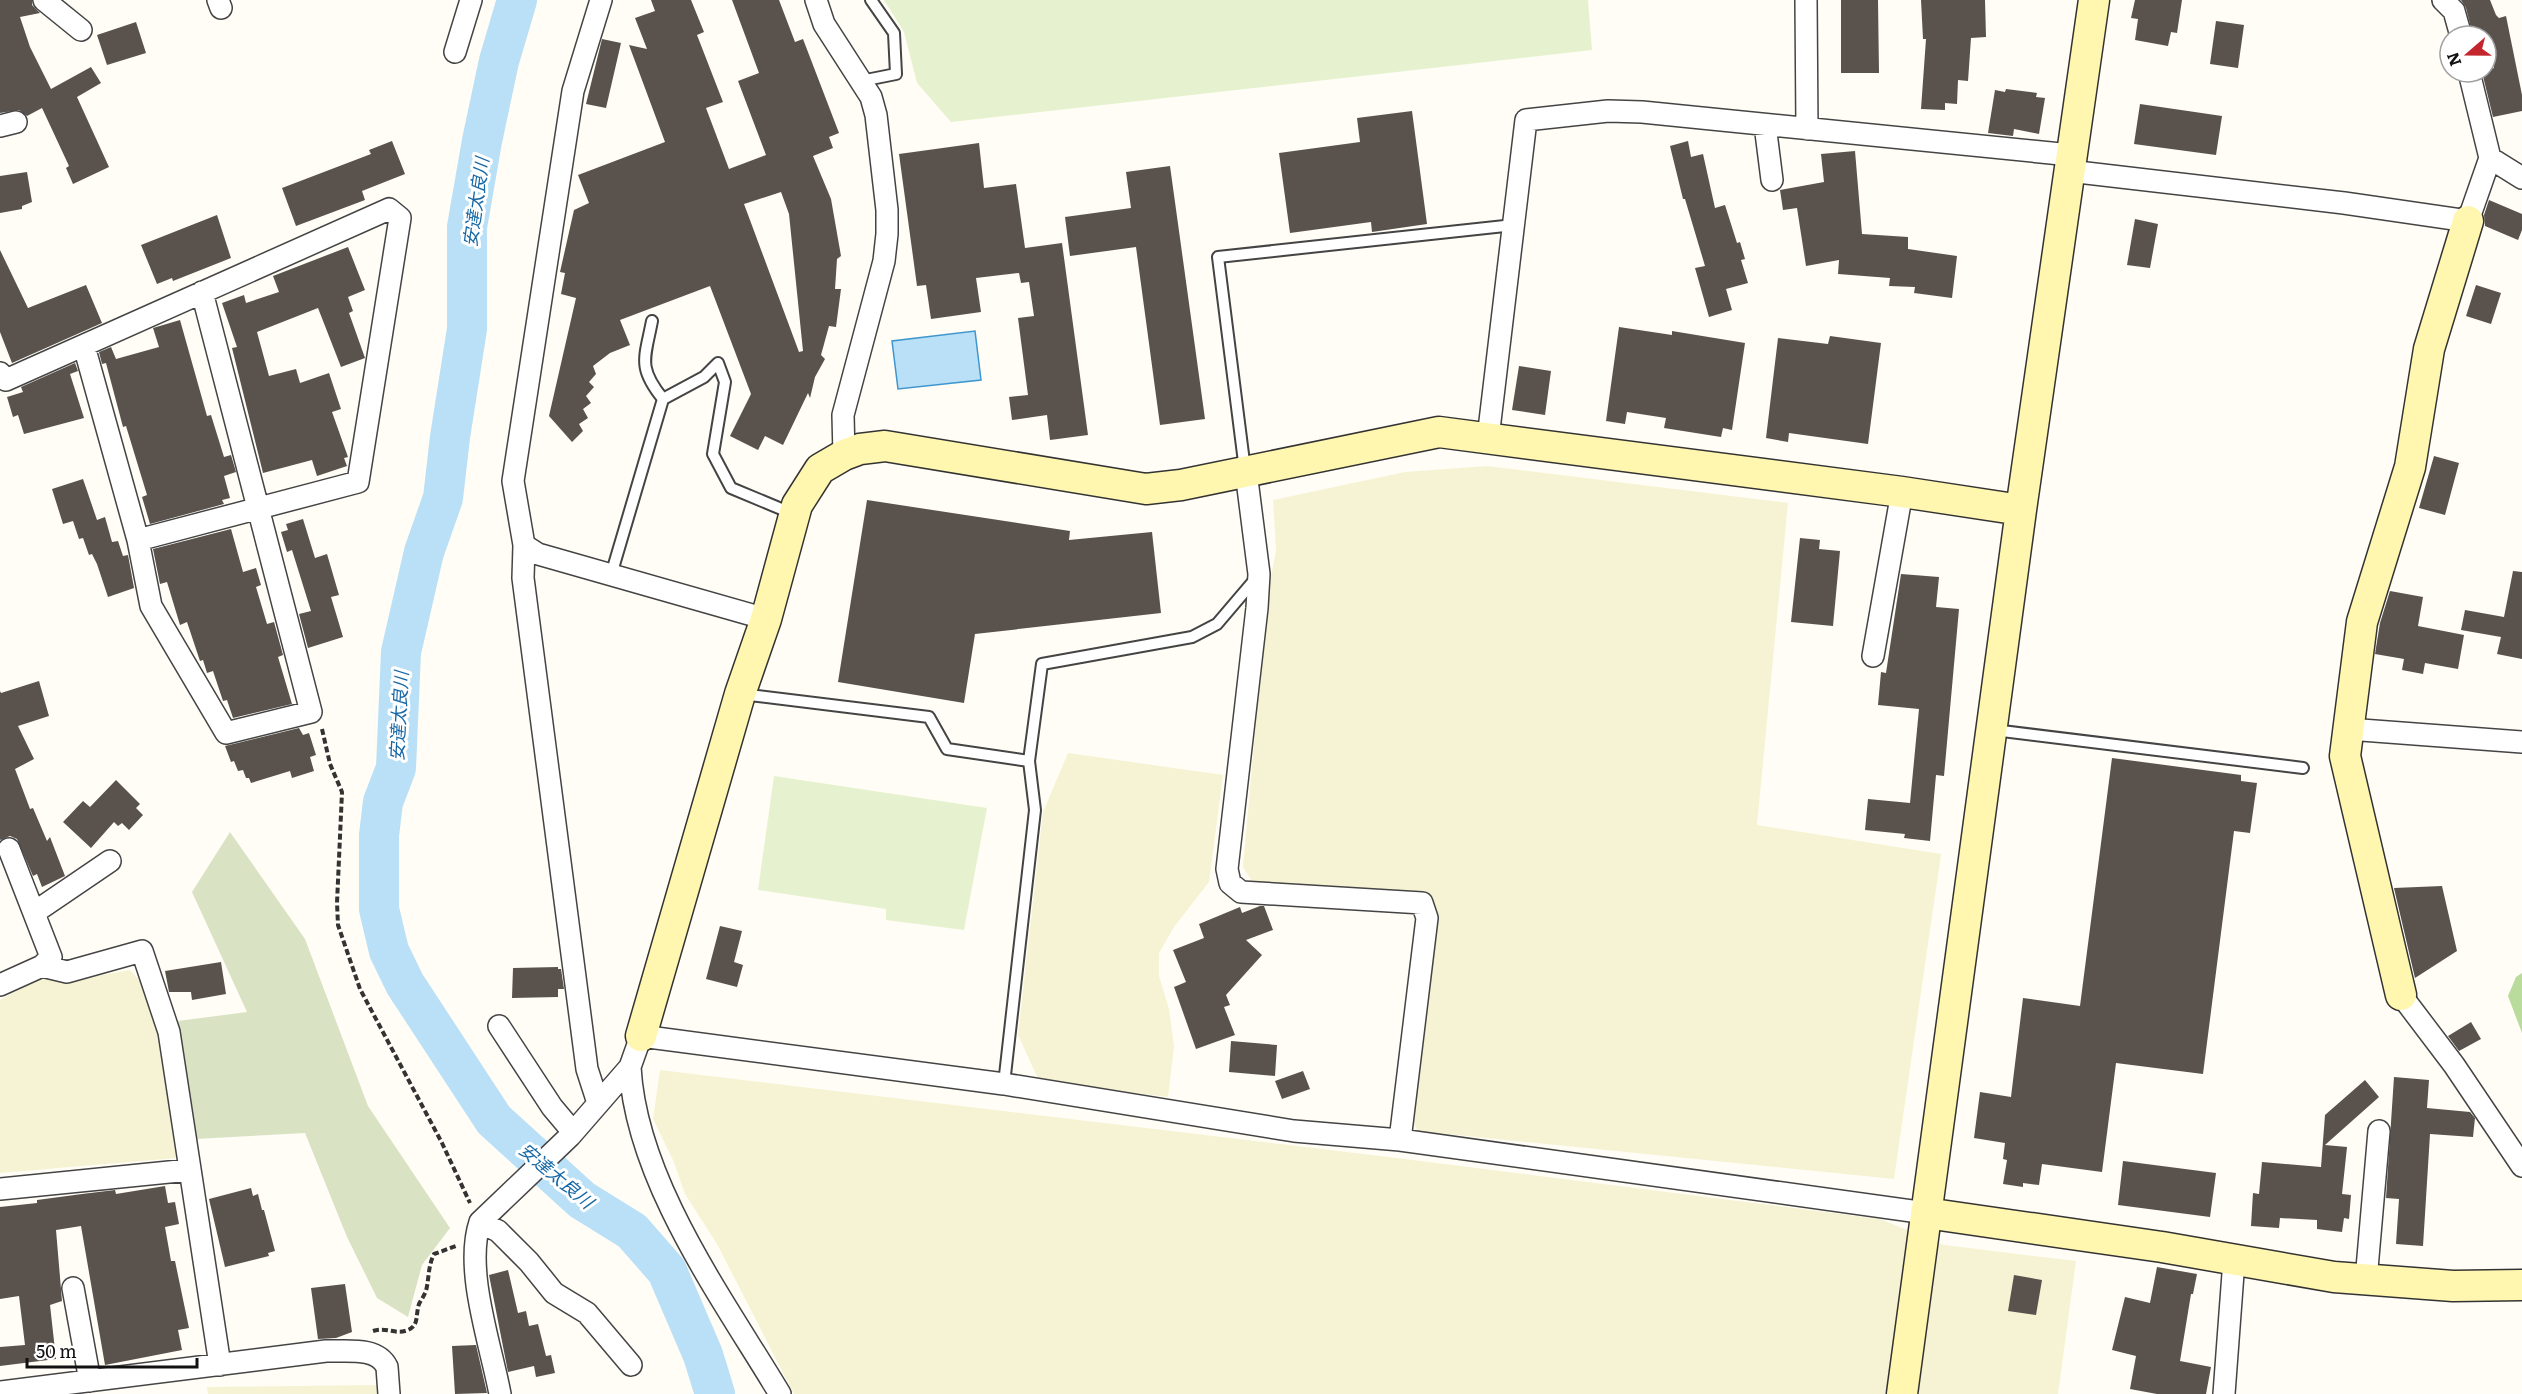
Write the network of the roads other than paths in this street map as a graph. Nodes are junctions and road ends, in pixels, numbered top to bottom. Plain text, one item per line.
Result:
1 (44, 0) edge
2 (471, 0) edge
3 (601, 0) edge
4 (816, 0) edge
5 (872, 0) edge
6 (1806, 0) edge
7 (2094, 0) edge
8 (2444, 0) edge
9 (2458, 24) edge
10 (81, 30) dead end
11 (455, 52) dead end
12 (861, 81) junction
13 (2472, 84) edge
14 (1765, 125) junction
15 (1807, 129) junction
16 (2490, 158) junction
17 (2070, 163) junction
18 (2522, 178) edge
19 (1772, 180) dead end
20 (2468, 222) junction
21 (1514, 225) junction
22 (202, 292) junction
23 (652, 321) dead end
24 (84, 346) junction
25 (0, 373) edge
26 (663, 399) junction
27 (1488, 438) junction
28 (844, 455) junction
29 (1246, 472) junction
30 (1902, 492) junction
31 (258, 507) junction
32 (2021, 510) junction
33 (794, 514) junction
34 (138, 540) junction
35 (524, 545) junction
36 (1259, 574) junction
37 (611, 575) junction
38 (766, 619) junction
39 (1873, 656) dead end
40 (740, 694) junction
41 (2348, 729) junction
42 (1991, 730) junction
43 (2522, 742) edge
44 (1029, 761) junction
45 (2303, 768) dead end
46 (9, 849) dead end
47 (110, 861) dead end
48 (35, 912) junction
49 (42, 966) junction
50 (0, 985) edge
51 (2401, 995) joint
52 (499, 1026) dead end
53 (641, 1036) junction
54 (630, 1067) junction
55 (1004, 1084) junction
56 (598, 1103) junction
57 (2379, 1131) dead end
58 (572, 1134) junction
59 (1400, 1140) junction
60 (2522, 1166) edge
61 (189, 1170) junction
62 (0, 1189) edge
63 (1926, 1213) junction
64 (480, 1224) junction
65 (2234, 1260) junction
66 (2366, 1280) junction
67 (2522, 1286) edge
68 (73, 1288) dead end
69 (220, 1365) junction
70 (631, 1365) dead end
71 (90, 1381) junction
72 (62, 1389) edge
73 (0, 1392) edge
74 (389, 1394) edge
75 (500, 1394) edge
76 (780, 1394) edge
77 (1902, 1394) edge
78 (2224, 1394) edge

1 - 10 street
2 - 11 street
3 - 35 street
4 - 12 street
5 - 12 lane
6 - 15 street
7 - 17 street
8 - 9 street
12 - 28 street
13 - 16 street
14 - 15 street
14 - 19 street
14 - 21 street
15 - 17 street
16 - 18 street
16 - 20 street
17 - 20 street
17 - 32 street
20 - 41 street
21 - 27 street
21 - 29 lane
22 - 24 street
22 - 31 street
22 - 31 street
23 - 26 lane
24 - 25 street
24 - 34 street
26 - 33 lane
26 - 37 lane
27 - 29 street
27 - 30 street
28 - 29 street
28 - 33 street
29 - 36 street
30 - 32 street
30 - 39 street
31 - 34 street
31 - 34 street
32 - 42 street
33 - 38 street
35 - 37 street
35 - 56 street
36 - 44 lane
36 - 59 street
37 - 38 street
38 - 40 street
40 - 44 lane
40 - 53 street
41 - 43 street
41 - 51 street
42 - 45 lane
42 - 63 street
44 - 55 lane
46 - 48 street
47 - 48 street
48 - 49 street
49 - 50 street
49 - 61 street
51 - 60 street
52 - 58 street
53 - 54 street
53 - 55 street
54 - 56 street
54 - 76 street
55 - 59 street
56 - 58 street
57 - 66 street
58 - 64 street
59 - 63 street
61 - 62 street
61 - 69 street
63 - 65 street
63 - 77 street
64 - 70 street
64 - 75 street
65 - 66 street
65 - 78 street
66 - 67 street
68 - 71 street
69 - 71 street
69 - 74 street
71 - 72 street
72 - 73 street

